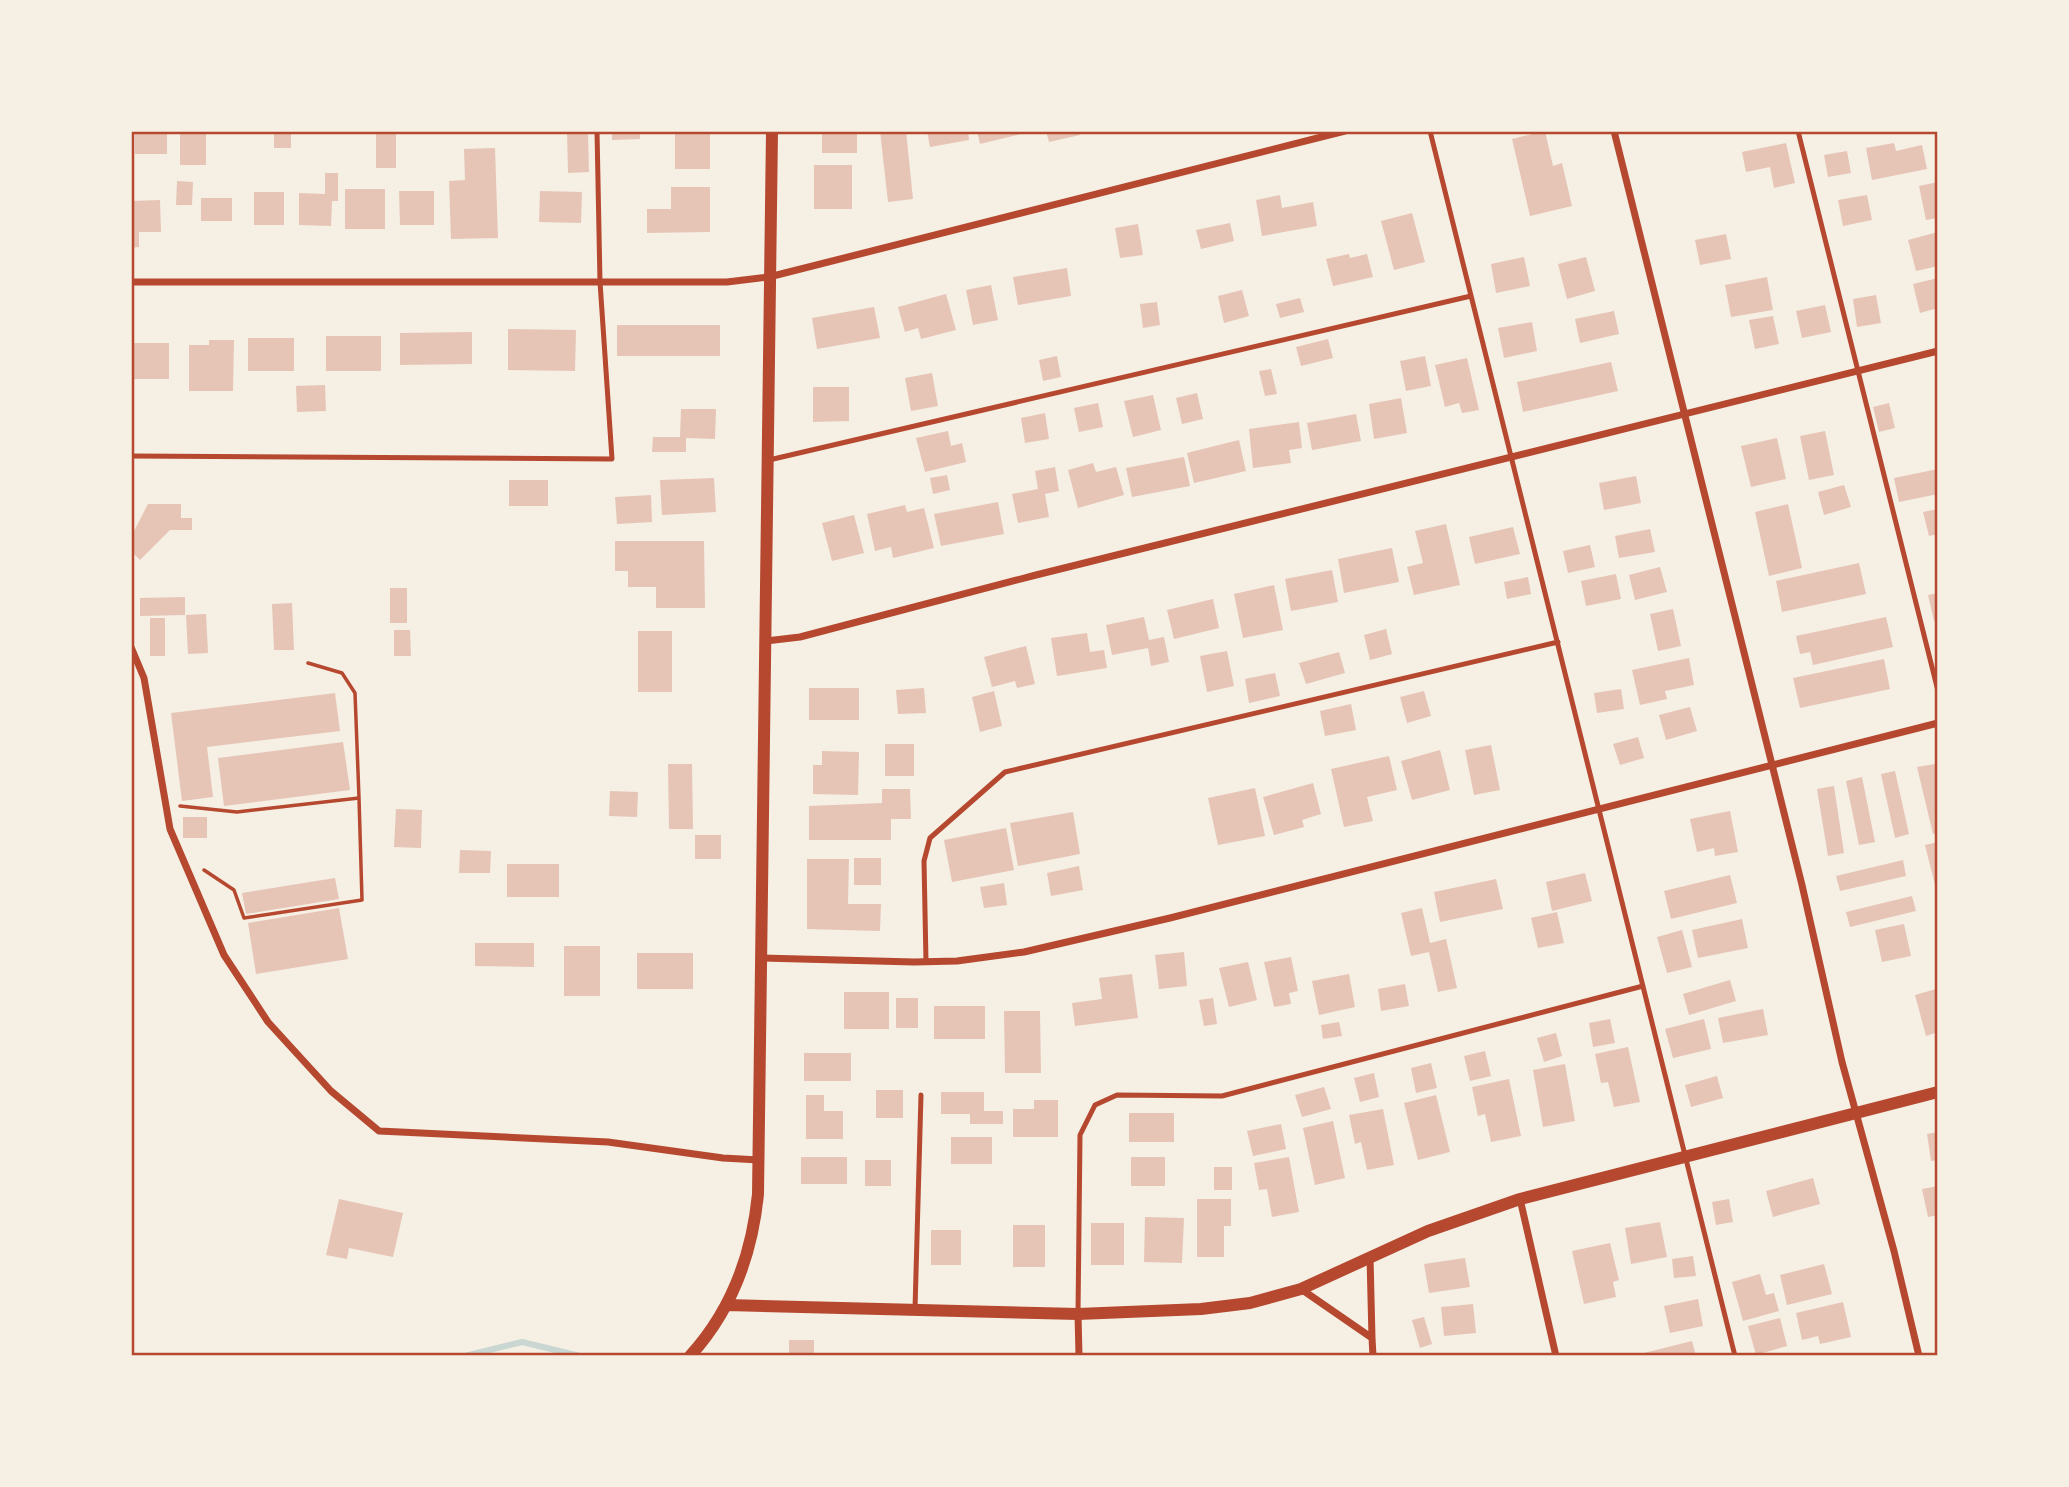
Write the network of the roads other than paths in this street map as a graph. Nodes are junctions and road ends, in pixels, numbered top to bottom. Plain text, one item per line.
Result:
1 (597, 131) edge
2 (772, 131) edge
3 (1345, 131) edge
4 (1430, 131) edge
5 (1614, 131) edge
6 (1798, 131) edge
7 (769, 277) junction
8 (131, 282) edge
9 (600, 282) junction
10 (1471, 296) junction
11 (1938, 351) edge
12 (1856, 371) junction
13 (1684, 414) junction
14 (131, 456) edge
15 (1512, 456) junction
16 (768, 461) junction
17 (766, 641) junction
18 (1558, 642) junction
19 (131, 647) edge
20 (1938, 691) edge
21 (1938, 723) edge
22 (1771, 764) junction
23 (1598, 808) junction
24 (762, 958) junction
25 (926, 962) junction
26 (1643, 986) junction
27 (1938, 1092) edge
28 (921, 1095) dead end
29 (1856, 1113) junction
30 (1686, 1157) junction
31 (760, 1160) junction
32 (1520, 1199) junction
33 (1370, 1258) junction
34 (1301, 1289) junction
35 (727, 1305) junction
36 (915, 1309) junction
37 (1078, 1314) junction
38 (1372, 1338) junction
39 (690, 1356) edge
40 (1079, 1356) edge
41 (1373, 1356) edge
42 (1556, 1356) edge
43 (1735, 1356) edge
44 (1919, 1356) edge

1 - 9 lane
2 - 7 street
3 - 7 street
4 - 10 lane
5 - 13 street
6 - 12 lane
7 - 9 street
7 - 16 street
8 - 9 street
9 - 14 lane
10 - 15 lane
10 - 16 lane
11 - 12 street
12 - 13 street
12 - 20 lane
13 - 15 street
13 - 22 street
15 - 17 street
15 - 18 lane
16 - 17 street
17 - 24 street
18 - 23 lane
18 - 25 lane
19 - 31 street
21 - 22 street
22 - 23 street
22 - 29 street
23 - 25 street
23 - 26 lane
24 - 25 street
24 - 31 street
26 - 30 lane
26 - 37 lane
27 - 29 street
28 - 36 lane
29 - 30 street
29 - 44 street
30 - 32 street
30 - 43 lane
31 - 35 street
32 - 33 street
32 - 42 street
33 - 34 street
33 - 38 street
34 - 37 street
34 - 38 street
35 - 36 street
35 - 39 street
36 - 37 street
37 - 40 street
38 - 41 street

